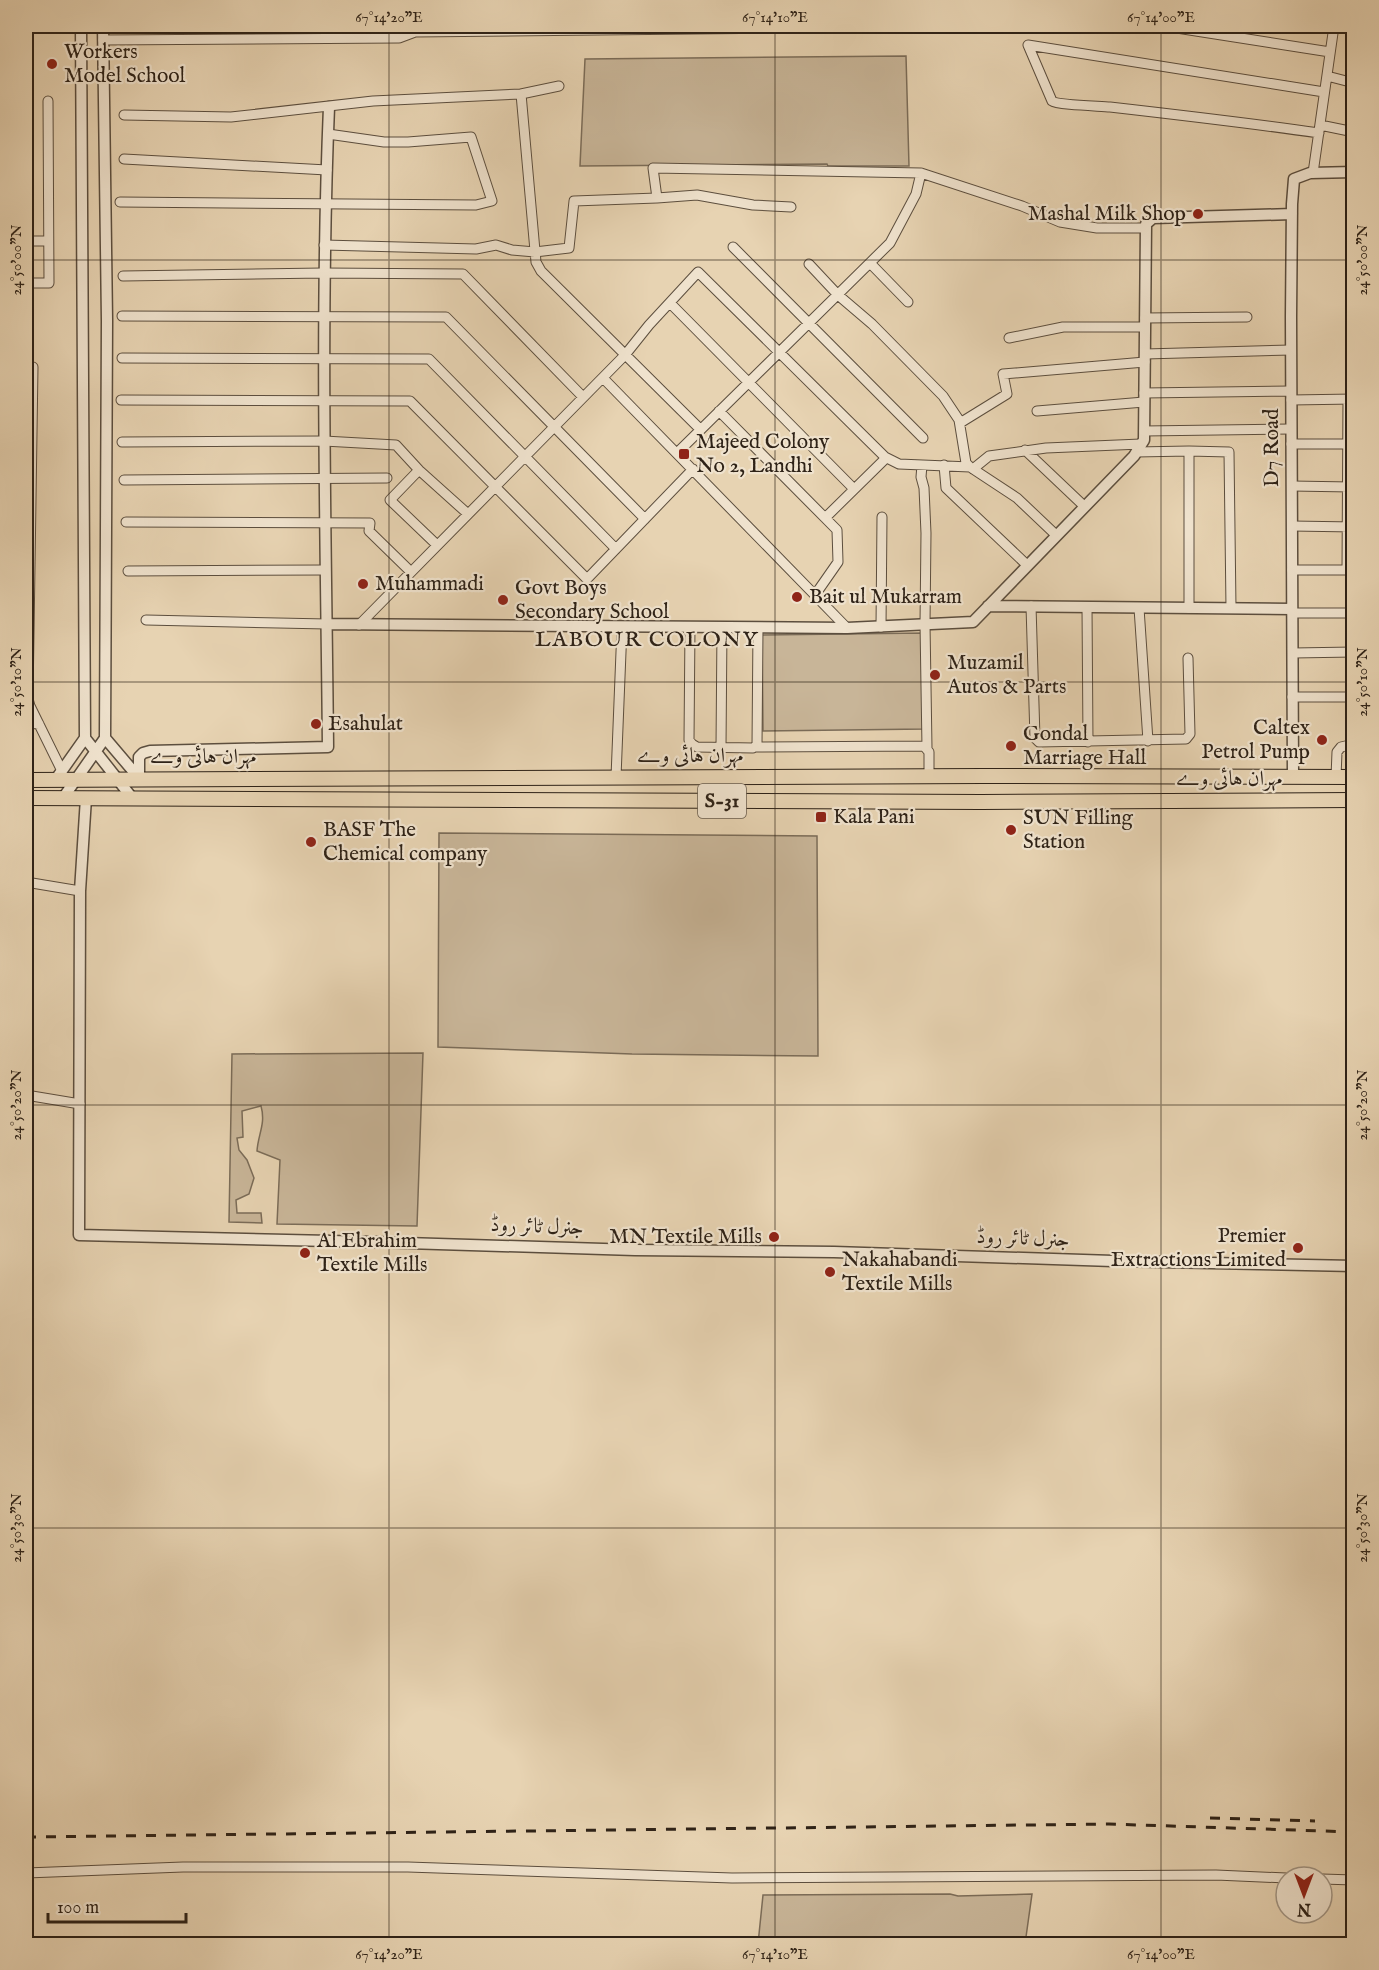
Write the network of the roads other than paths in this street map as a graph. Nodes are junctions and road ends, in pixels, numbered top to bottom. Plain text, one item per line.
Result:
1 (81, 26) edge
2 (103, 26) edge
3 (399, 26) edge
4 (693, 26) edge
5 (966, 26) edge
6 (1164, 26) edge
7 (1334, 26) edge
8 (415, 29) edge
9 (399, 38) junction
10 (103, 40) junction
11 (1330, 52) junction
12 (1327, 76) junction
13 (1353, 83) edge
14 (559, 86) dead end
15 (1324, 92) junction
16 (521, 94) junction
17 (48, 101) dead end
18 (330, 107) junction
19 (124, 115) dead end
20 (1319, 129) junction
21 (1353, 132) edge
22 (328, 134) junction
23 (124, 159) dead end
24 (327, 170) junction
25 (1353, 172) edge
26 (921, 173) junction
27 (1313, 173) junction
28 (657, 198) junction
29 (120, 202) dead end
30 (325, 204) junction
31 (791, 207) dead end
32 (1292, 214) junction
33 (1146, 228) junction
34 (26, 241) edge
35 (48, 241) junction
36 (324, 245) junction
37 (733, 248) dead end
38 (535, 252) junction
39 (870, 263) junction
40 (809, 264) dead end
41 (323, 273) junction
42 (123, 276) dead end
43 (26, 283) edge
44 (838, 295) junction
45 (908, 302) dead end
46 (670, 303) junction
47 (122, 316) dead end
48 (1247, 316) dead end
49 (324, 317) junction
50 (1145, 322) junction
51 (809, 323) junction
52 (1009, 338) dead end
53 (1292, 350) junction
54 (779, 352) junction
55 (625, 355) junction
56 (122, 358) dead end
57 (1145, 358) junction
58 (324, 359) junction
59 (33, 367) dead end
60 (603, 378) junction
61 (749, 382) junction
62 (1291, 395) junction
63 (583, 397) junction
64 (1144, 397) junction
65 (1351, 399) edge
66 (121, 400) dead end
67 (324, 402) junction
68 (29, 407) edge
69 (718, 411) junction
70 (1037, 411) dead end
71 (960, 423) junction
72 (554, 427) junction
73 (700, 429) junction
74 (1291, 429) junction
75 (1144, 431) junction
76 (923, 438) dead end
77 (324, 441) junction
78 (122, 442) dead end
79 (1291, 444) junction
80 (1351, 444) edge
81 (1139, 448) junction
82 (1025, 450) junction
83 (1189, 451) junction
84 (677, 453) junction
85 (525, 457) junction
86 (886, 458) junction
87 (922, 465) junction
88 (944, 465) junction
89 (971, 468) junction
90 (693, 469) junction
91 (419, 470) junction
92 (387, 478) dead end
93 (324, 479) junction
94 (124, 480) dead end
95 (1292, 486) junction
96 (495, 487) junction
97 (1350, 487) edge
98 (854, 489) junction
99 (1084, 506) junction
100 (468, 514) junction
101 (882, 517) dead end
102 (825, 518) junction
103 (645, 519) junction
104 (126, 522) dead end
105 (324, 524) junction
106 (1292, 526) junction
107 (1350, 526) edge
108 (1056, 535) junction
109 (28, 544) edge
110 (437, 545) junction
111 (616, 549) junction
112 (1026, 565) junction
113 (128, 570) dead end
114 (325, 570) junction
115 (1292, 570) junction
116 (1350, 570) edge
117 (411, 572) junction
118 (815, 595) junction
119 (988, 606) junction
120 (1031, 606) junction
121 (1087, 607) junction
122 (1139, 608) junction
123 (1189, 608) junction
124 (1231, 608) junction
125 (1292, 611) junction
126 (1353, 613) edge
127 (28, 614) edge
128 (146, 620) dead end
129 (327, 624) junction
130 (925, 624) junction
131 (359, 625) junction
132 (622, 627) junction
133 (690, 627) junction
134 (722, 627) junction
135 (881, 627) junction
136 (758, 628) junction
137 (847, 628) junction
138 (1353, 652) edge
139 (1293, 653) junction
140 (1188, 658) dead end
141 (1292, 697) junction
142 (1353, 697) edge
143 (26, 723) edge
144 (39, 724) junction
145 (85, 738) junction
146 (105, 738) junction
147 (1148, 741) junction
148 (1088, 742) junction
149 (1353, 744) edge
150 (721, 747) junction
151 (755, 747) junction
152 (927, 748) junction
153 (96, 751) junction
154 (59, 775) junction
155 (616, 777) junction
156 (929, 777) junction
157 (1059, 777) junction
158 (1293, 777) junction
159 (1336, 777) junction
160 (1353, 777) edge
161 (139, 778) junction
162 (76, 779) junction
163 (117, 779) junction
164 (26, 780) edge
165 (26, 798) edge
166 (63, 798) junction
167 (86, 798) junction
168 (133, 799) junction
169 (1353, 800) edge
170 (1058, 801) junction
171 (26, 882) edge
172 (80, 891) junction
173 (26, 1095) edge
174 (80, 1104) junction
175 (1353, 1266) edge
176 (26, 1873) edge
177 (1274, 1877) edge
178 (1334, 1879) edge
179 (1353, 1880) edge

1 - 145 street
2 - 10 street
3 - 9 street
4 - 5 street
4 - 8 street
6 - 11 street
7 - 11 street
8 - 9 street
9 - 10 street
10 - 146 street
11 - 12 street
12 - 13 street
12 - 15 street
14 - 16 street
15 - 20 street
15 - 20 street
16 - 18 street
16 - 38 street
17 - 35 street
18 - 19 street
18 - 22 street
20 - 21 street
20 - 27 street
22 - 24 street
22 - 30 street
23 - 24 street
24 - 30 street
25 - 27 street
26 - 28 street
26 - 33 street
26 - 39 street
27 - 32 street, D7 Road
28 - 31 street
28 - 38 street
29 - 30 street
30 - 36 street
32 - 33 street
32 - 53 street, D7 Road
33 - 50 street
34 - 35 street
35 - 43 street
36 - 38 street
36 - 41 street
37 - 51 street
38 - 55 street
39 - 44 street
39 - 45 street
40 - 44 street
41 - 42 street
41 - 49 street
41 - 63 street
44 - 51 street
44 - 71 street
46 - 54 street
46 - 55 street
46 - 61 street
47 - 49 street
48 - 50 street
49 - 58 street
49 - 72 street
50 - 52 street
50 - 57 street
51 - 54 street
51 - 76 street
53 - 57 street
53 - 62 street, D7 Road
54 - 61 street
54 - 86 street
55 - 60 street
55 - 73 street
56 - 58 street
57 - 64 street
57 - 71 street
58 - 67 street
58 - 85 street
59 - 68 street
60 - 63 street
60 - 84 street
61 - 69 street
61 - 98 street
62 - 64 street
62 - 65 street
62 - 74 street, D7 Road
63 - 72 street
64 - 70 street
64 - 75 street
65 - 80 street
66 - 67 street
67 - 77 street
67 - 96 street
68 - 109 street
69 - 73 street
69 - 102 street
71 - 89 street
72 - 85 street
72 - 103 street
73 - 84 street
74 - 75 street
74 - 79 street, D7 Road
75 - 81 street
77 - 78 street
77 - 91 street
77 - 93 street
79 - 80 street
79 - 95 street, D7 Road
80 - 97 street
81 - 82 street
81 - 83 street
81 - 99 street
82 - 89 street
82 - 99 street
83 - 123 street
83 - 124 street
84 - 90 street
85 - 96 street
85 - 111 street
86 - 87 street
86 - 98 street
87 - 88 street
87 - 130 street
88 - 89 street
88 - 112 street
89 - 108 street
90 - 103 street
90 - 118 street
91 - 100 street
91 - 110 street
92 - 93 street
93 - 94 street
93 - 105 street
95 - 97 street
95 - 106 street, D7 Road
96 - 100 street
96 - 111 street
97 - 107 street
98 - 102 street
99 - 108 street
100 - 110 street
101 - 135 street
102 - 118 street
103 - 111 street
104 - 105 street
105 - 114 street
105 - 117 street
106 - 107 street
106 - 115 street, D7 Road
107 - 116 street
108 - 112 street
109 - 127 street
110 - 117 street
112 - 119 street
113 - 114 street
114 - 129 street
115 - 116 street
115 - 125 street, D7 Road
117 - 131 street
118 - 137 street
119 - 120 street
119 - 130 street
120 - 121 street
120 - 148 street
121 - 122 street
121 - 148 street
122 - 123 street
122 - 147 street
123 - 124 street
124 - 125 street
125 - 126 street
125 - 139 street, D7 Road
127 - 144 street
128 - 129 street
129 - 131 street
129 - 161 street
130 - 135 street
130 - 152 street
131 - 132 street
132 - 133 street
132 - 155 street
133 - 134 street
133 - 150 street
134 - 136 street
134 - 150 street
135 - 137 street
136 - 137 street
136 - 151 street
138 - 139 street
139 - 141 street, D7 Road
140 - 147 street
141 - 142 street
141 - 158 street, D7 Road
143 - 144 street
144 - 154 street
145 - 153 street
145 - 154 street
146 - 153 street
146 - 161 street
147 - 148 street
149 - 159 street
150 - 151 street
151 - 152 street
152 - 156 street
153 - 162 street
153 - 163 street
154 - 162 main road, مہران ہائی وے / S-31
154 - 164 main road, مہران ہائی وے / S-31
155 - 156 main road, مہران ہائی وے / S-31
155 - 161 main road, مہران ہائی وے / S-31
156 - 157 main road, مہران ہائی وے / S-31
157 - 158 main road, مہران ہائی وے / S-31
157 - 170 main road
158 - 159 main road, مہران ہائی وے / S-31
159 - 160 main road, مہران ہائی وے / S-31
161 - 163 main road, مہران ہائی وے / S-31
162 - 163 main road, مہران ہائی وے / S-31
162 - 166 street
163 - 168 street
165 - 166 main road, مہران ہائی وے / S-31
166 - 167 main road, مہران ہائی وے / S-31
167 - 168 main road, مہران ہائی وے / S-31
167 - 172 street
168 - 170 main road, مہران ہائی وے / S-31
169 - 170 main road, مہران ہائی وے / S-31
171 - 172 street
172 - 174 street
173 - 174 street
174 - 175 street, جنرل ٹائر روڈ
176 - 177 street
178 - 179 street

